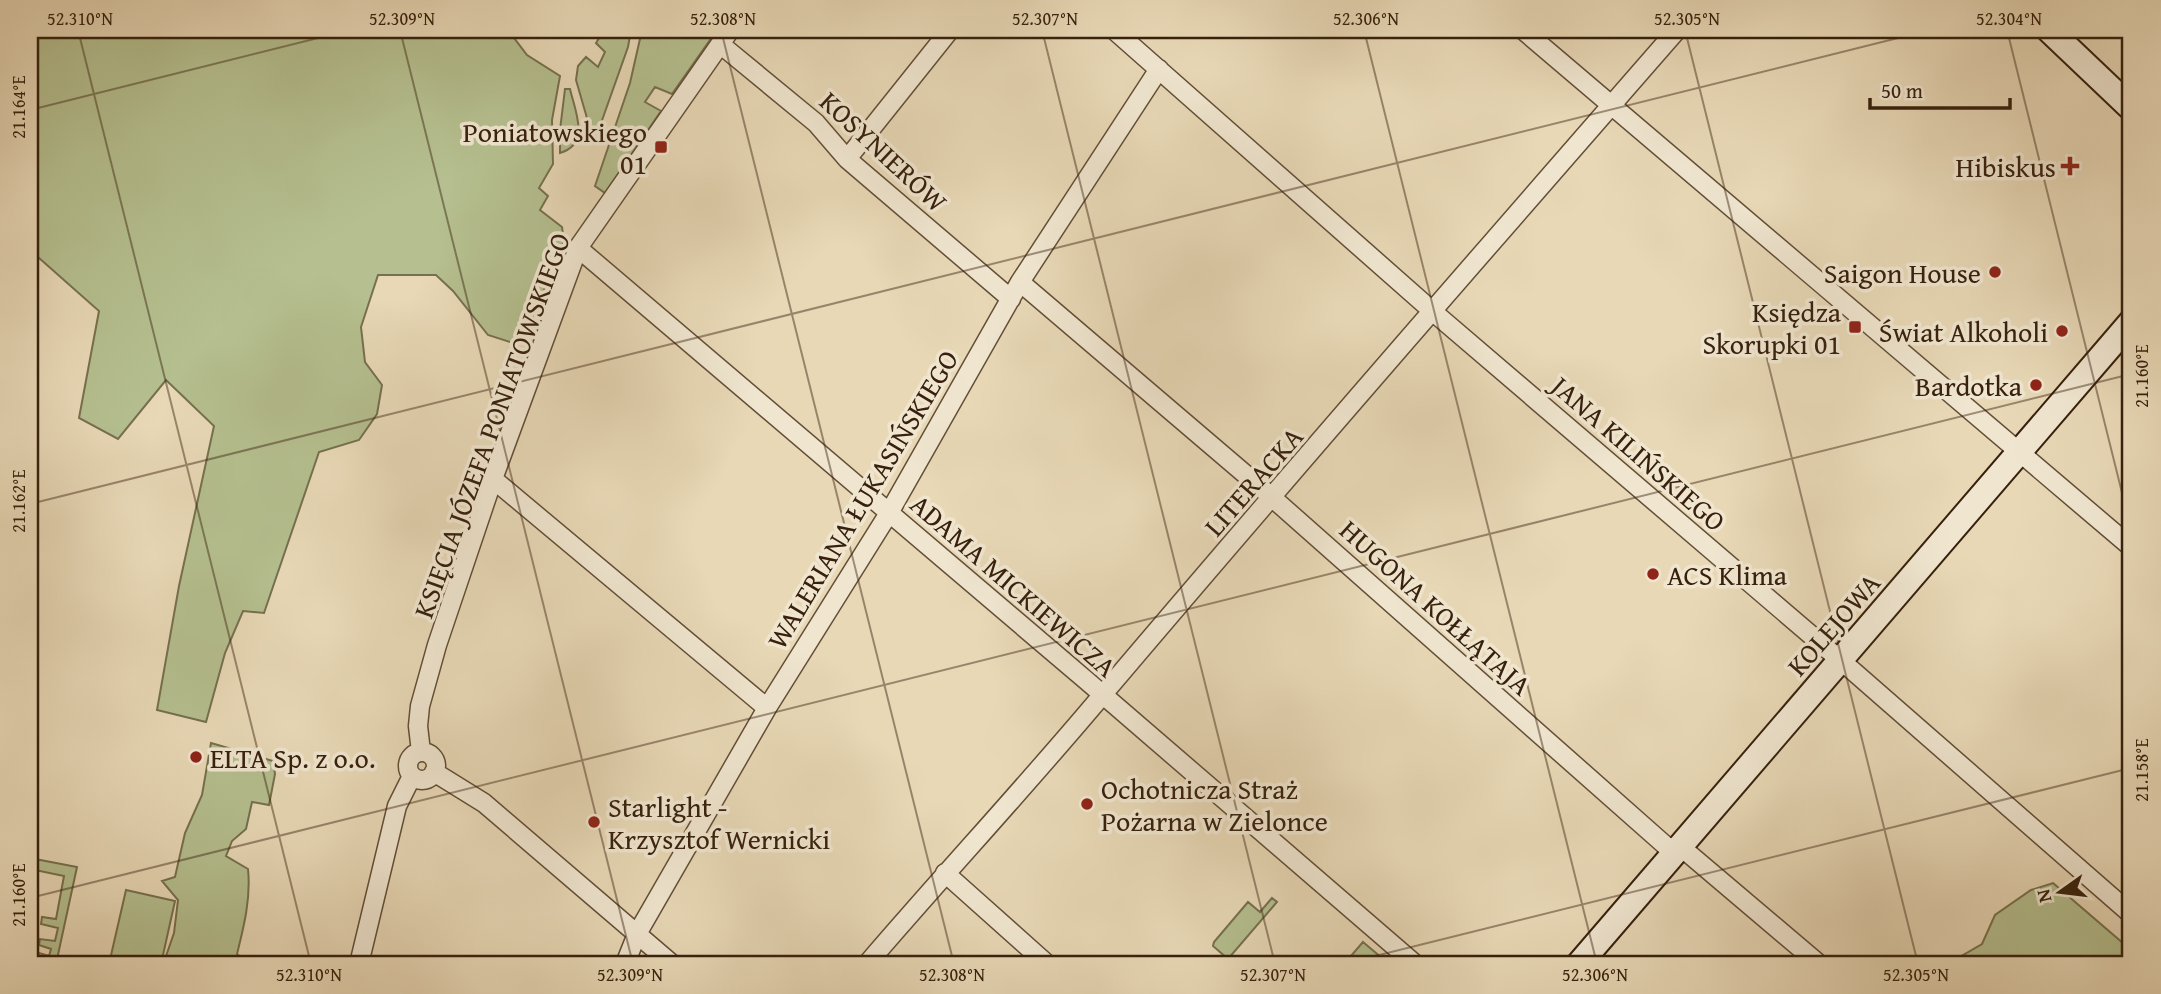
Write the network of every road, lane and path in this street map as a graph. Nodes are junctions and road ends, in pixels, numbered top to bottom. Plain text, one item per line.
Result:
1 (950, 30) edge
2 (1114, 30) edge
3 (1523, 30) edge
4 (1676, 30) edge
5 (2049, 30) edge
6 (725, 37) edge
7 (1159, 69) junction
8 (1612, 104) junction
9 (2131, 108) edge
10 (847, 159) junction
11 (578, 248) junction
12 (1020, 282) junction
13 (1010, 299) junction
14 (1432, 311) junction
15 (2131, 322) edge
16 (2020, 453) junction
17 (493, 479) junction
18 (1273, 498) junction
19 (889, 513) junction
20 (2131, 547) edge
21 (1840, 660) junction
22 (1103, 695) junction
23 (767, 708) junction
24 (421, 752) junction
25 (434, 772) junction
26 (412, 776) junction
27 (1677, 850) junction
28 (944, 873) junction
29 (2131, 914) edge
30 (637, 934) junction
31 (359, 964) edge
32 (625, 964) edge
33 (672, 964) edge
34 (867, 964) edge
35 (1047, 964) edge
36 (1415, 964) edge
37 (1579, 964) edge
38 (1819, 964) edge

1 - 10 street
2 - 7 street, JANA KILIŃSKIEGO
3 - 8 street
4 - 8 street, LITERACKA
5 - 9 street
6 - 10 street, KOSYNIERÓW
6 - 11 street, KSIĘCIA JÓZEFA PONIATOWSKIEGO
7 - 12 street, WALERIANA ŁUKASIŃSKIEGO
7 - 14 street, JANA KILIŃSKIEGO
8 - 14 street, LITERACKA
8 - 16 street
10 - 13 street, KOSYNIERÓW
11 - 17 street, KSIĘCIA JÓZEFA PONIATOWSKIEGO
11 - 19 street, ADAMA MICKIEWICZA
12 - 13 street, WALERIANA ŁUKASIŃSKIEGO
12 - 18 street, HUGONA KOŁŁĄTAJA
13 - 19 street, WALERIANA ŁUKASIŃSKIEGO
14 - 18 street, LITERACKA
14 - 21 street, JANA KILIŃSKIEGO
15 - 16 street, KOLEJOWA
16 - 20 street
16 - 21 street, KOLEJOWA
17 - 23 street
17 - 24 street, KSIĘCIA JÓZEFA PONIATOWSKIEGO
18 - 22 street, LITERACKA
18 - 27 street, HUGONA KOŁŁĄTAJA
19 - 22 street, ADAMA MICKIEWICZA
19 - 23 street, WALERIANA ŁUKASIŃSKIEGO
21 - 27 street, KOLEJOWA
21 - 29 street, JANA KILIŃSKIEGO
22 - 28 street, LITERACKA
22 - 36 street, ADAMA MICKIEWICZA
23 - 30 street, WALERIANA ŁUKASIŃSKIEGO
24 - 25 street
24 - 26 street
25 - 26 street
25 - 30 street
26 - 31 street
27 - 37 street, KOLEJOWA
27 - 38 street, HUGONA KOŁŁĄTAJA
28 - 34 street, LITERACKA
28 - 35 street
30 - 32 street, WALERIANA ŁUKASIŃSKIEGO
30 - 33 street

